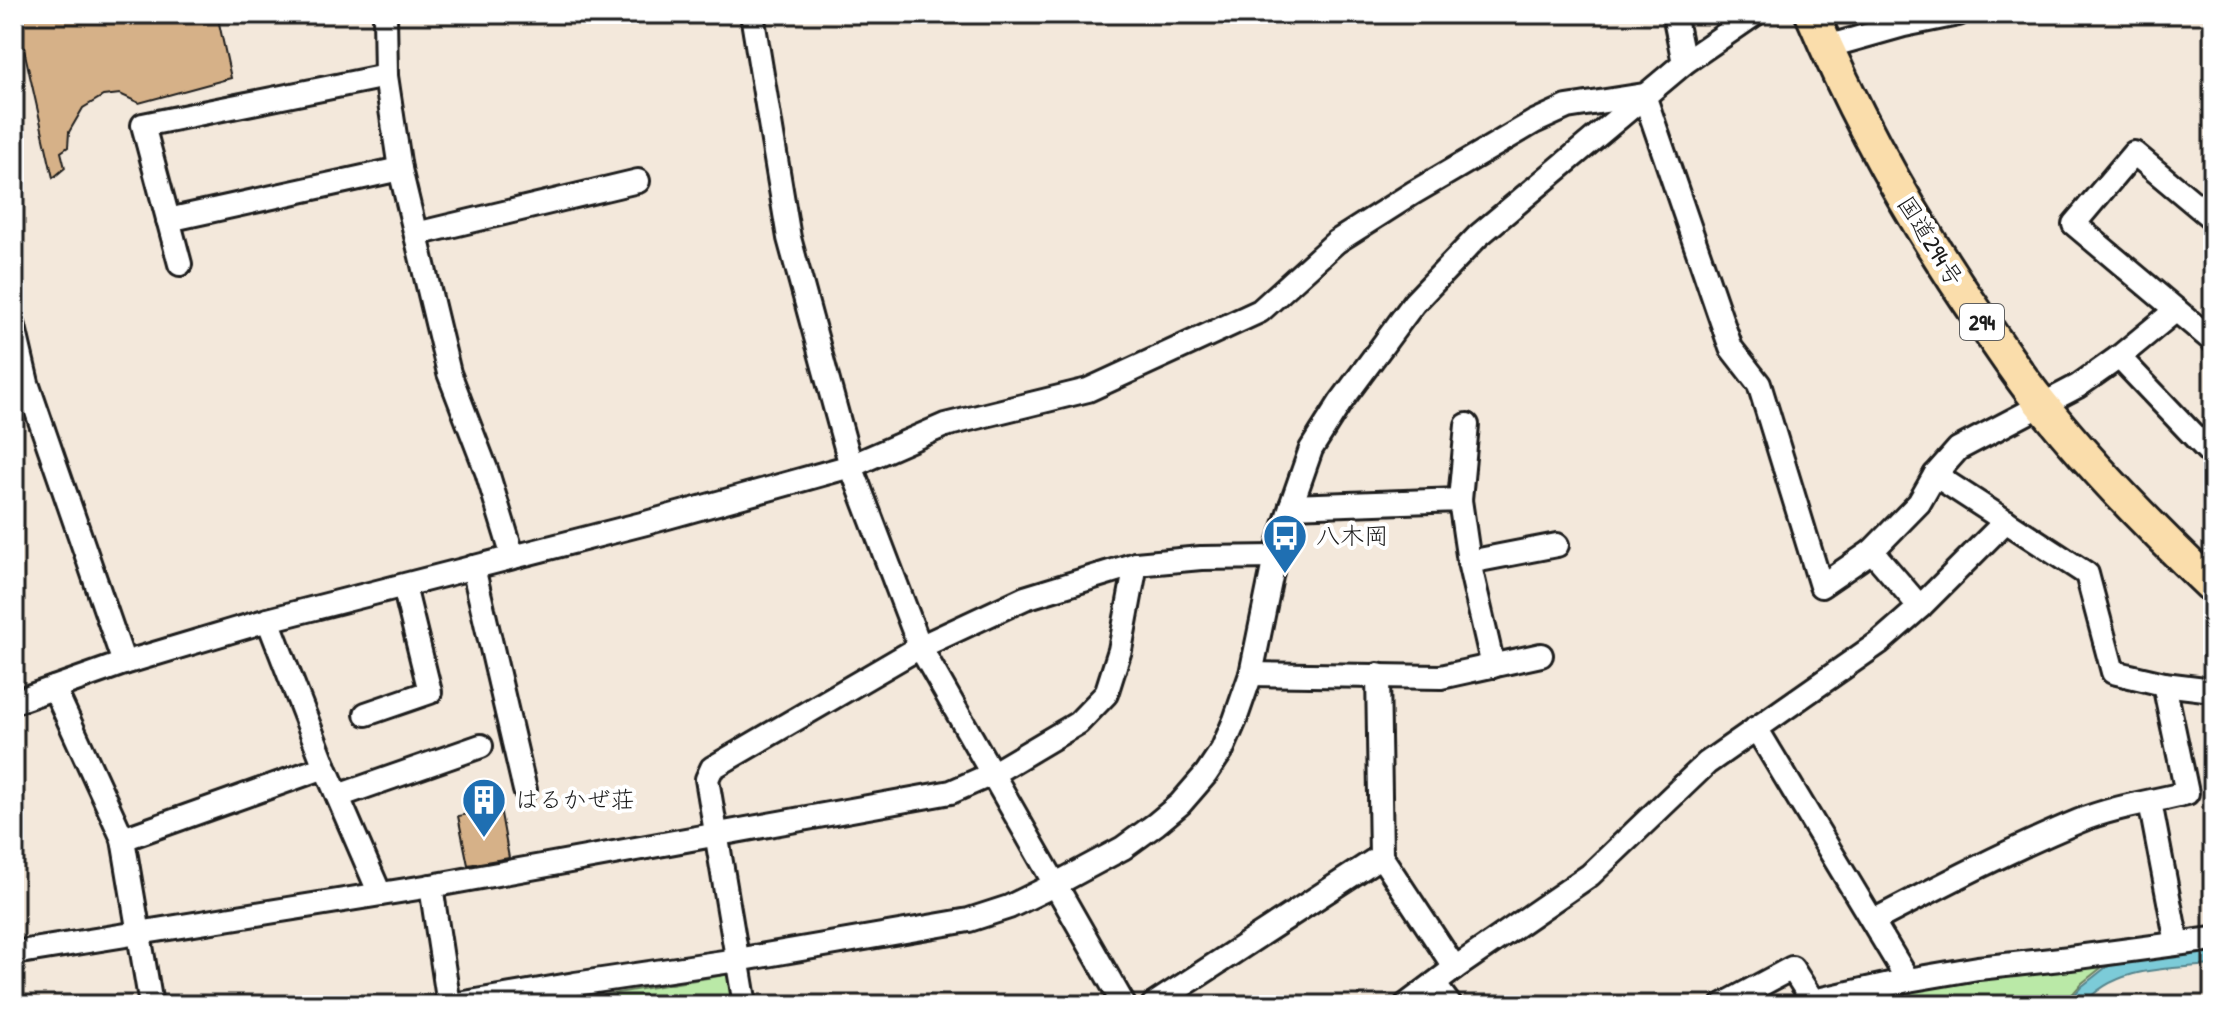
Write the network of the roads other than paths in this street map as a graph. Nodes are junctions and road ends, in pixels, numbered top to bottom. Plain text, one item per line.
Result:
1 (385, 14) edge
2 (752, 14) edge
3 (1674, 14) edge
4 (1755, 14) edge
5 (1812, 14) edge
6 (1958, 14) edge
7 (1836, 34) edge
8 (1684, 63) junction
9 (386, 76) junction
10 (1644, 95) junction
11 (400, 169) junction
12 (638, 181) dead end
13 (2213, 219) edge
14 (168, 220) junction
15 (416, 234) junction
16 (180, 264) dead end
17 (2176, 310) junction
18 (14, 327) edge
19 (2213, 341) edge
20 (2119, 357) junction
21 (2051, 401) junction
22 (1467, 425) dead end
23 (2213, 456) edge
24 (851, 466) junction
25 (1935, 475) junction
26 (1460, 500) junction
27 (1291, 506) junction
28 (2006, 521) junction
29 (1557, 545) dead end
30 (1872, 551) junction
31 (513, 557) junction
32 (1275, 557) junction
33 (2213, 558) edge
34 (1469, 562) junction
35 (1136, 564) junction
36 (473, 567) junction
37 (404, 586) junction
38 (2213, 587) edge
39 (1920, 607) junction
40 (268, 620) junction
41 (920, 647) junction
42 (1541, 655) dead end
43 (124, 663) junction
44 (1493, 666) junction
45 (1251, 674) junction
46 (1378, 675) junction
47 (2164, 684) junction
48 (54, 688) junction
49 (2213, 690) edge
50 (14, 702) edge
51 (366, 714) dead end
52 (1756, 728) junction
53 (481, 746) dead end
54 (325, 767) junction
55 (992, 774) junction
56 (525, 790) dead end
57 (338, 796) junction
58 (2150, 802) junction
59 (717, 834) junction
60 (123, 839) junction
61 (1381, 856) junction
62 (1056, 884) junction
63 (431, 886) junction
64 (380, 894) junction
65 (1873, 921) junction
66 (138, 932) junction
67 (2213, 939) edge
68 (2177, 943) junction
69 (14, 953) edge
70 (737, 960) junction
71 (1455, 968) junction
72 (1908, 980) junction
73 (1435, 985) junction
74 (577, 994) edge
75 (524, 999) edge
76 (151, 1005) edge
77 (451, 1005) edge
78 (745, 1005) edge
79 (1124, 1005) edge
80 (1153, 1005) edge
81 (1406, 1005) edge
82 (1450, 1005) edge
83 (1723, 1005) edge

1 - 9 street
2 - 24 street
3 - 8 street
4 - 8 street
5 - 7 highway, 国道294号 / 294
6 - 7 street
7 - 21 highway, 国道294号 / 294
8 - 10 street
9 - 11 street
9 - 14 street
10 - 24 street
10 - 27 street
10 - 30 street
11 - 14 street
11 - 15 street
12 - 15 street
13 - 17 street
14 - 16 street
15 - 31 street
17 - 19 street
17 - 20 street
18 - 43 street
20 - 21 street
20 - 23 street
21 - 25 street
21 - 33 highway, 国道294号 / 294
21 - 38 highway, 国道294号 / 294
22 - 26 street
24 - 31 street
24 - 41 street
25 - 28 street
25 - 30 street
26 - 27 street
26 - 34 street
27 - 32 street
28 - 39 street
28 - 47 street
29 - 34 street
30 - 39 street
31 - 36 street
32 - 35 street
32 - 45 street
34 - 44 street
35 - 41 street
35 - 55 street
36 - 37 street
36 - 56 street
37 - 40 street
37 - 51 street
39 - 52 street
40 - 43 street
40 - 54 street
41 - 55 street
41 - 59 street
42 - 44 street
43 - 48 street
44 - 46 street
45 - 46 street
45 - 62 street
46 - 61 street
47 - 49 street
47 - 58 street
48 - 50 street
48 - 60 street
52 - 65 street
52 - 71 street
53 - 57 street
54 - 57 street
54 - 60 street
55 - 59 street
55 - 62 street
57 - 64 street
58 - 65 street
58 - 68 street
59 - 63 street
59 - 70 street
60 - 66 street
61 - 71 street
61 - 80 street
62 - 70 street
62 - 79 street
63 - 64 street
63 - 77 street
64 - 66 street
65 - 72 street
66 - 69 street
66 - 76 street
67 - 68 street
68 - 72 street
70 - 74 street
70 - 78 street
71 - 73 street
72 - 83 street
73 - 81 street
73 - 82 street
74 - 75 street
75 - 77 street

